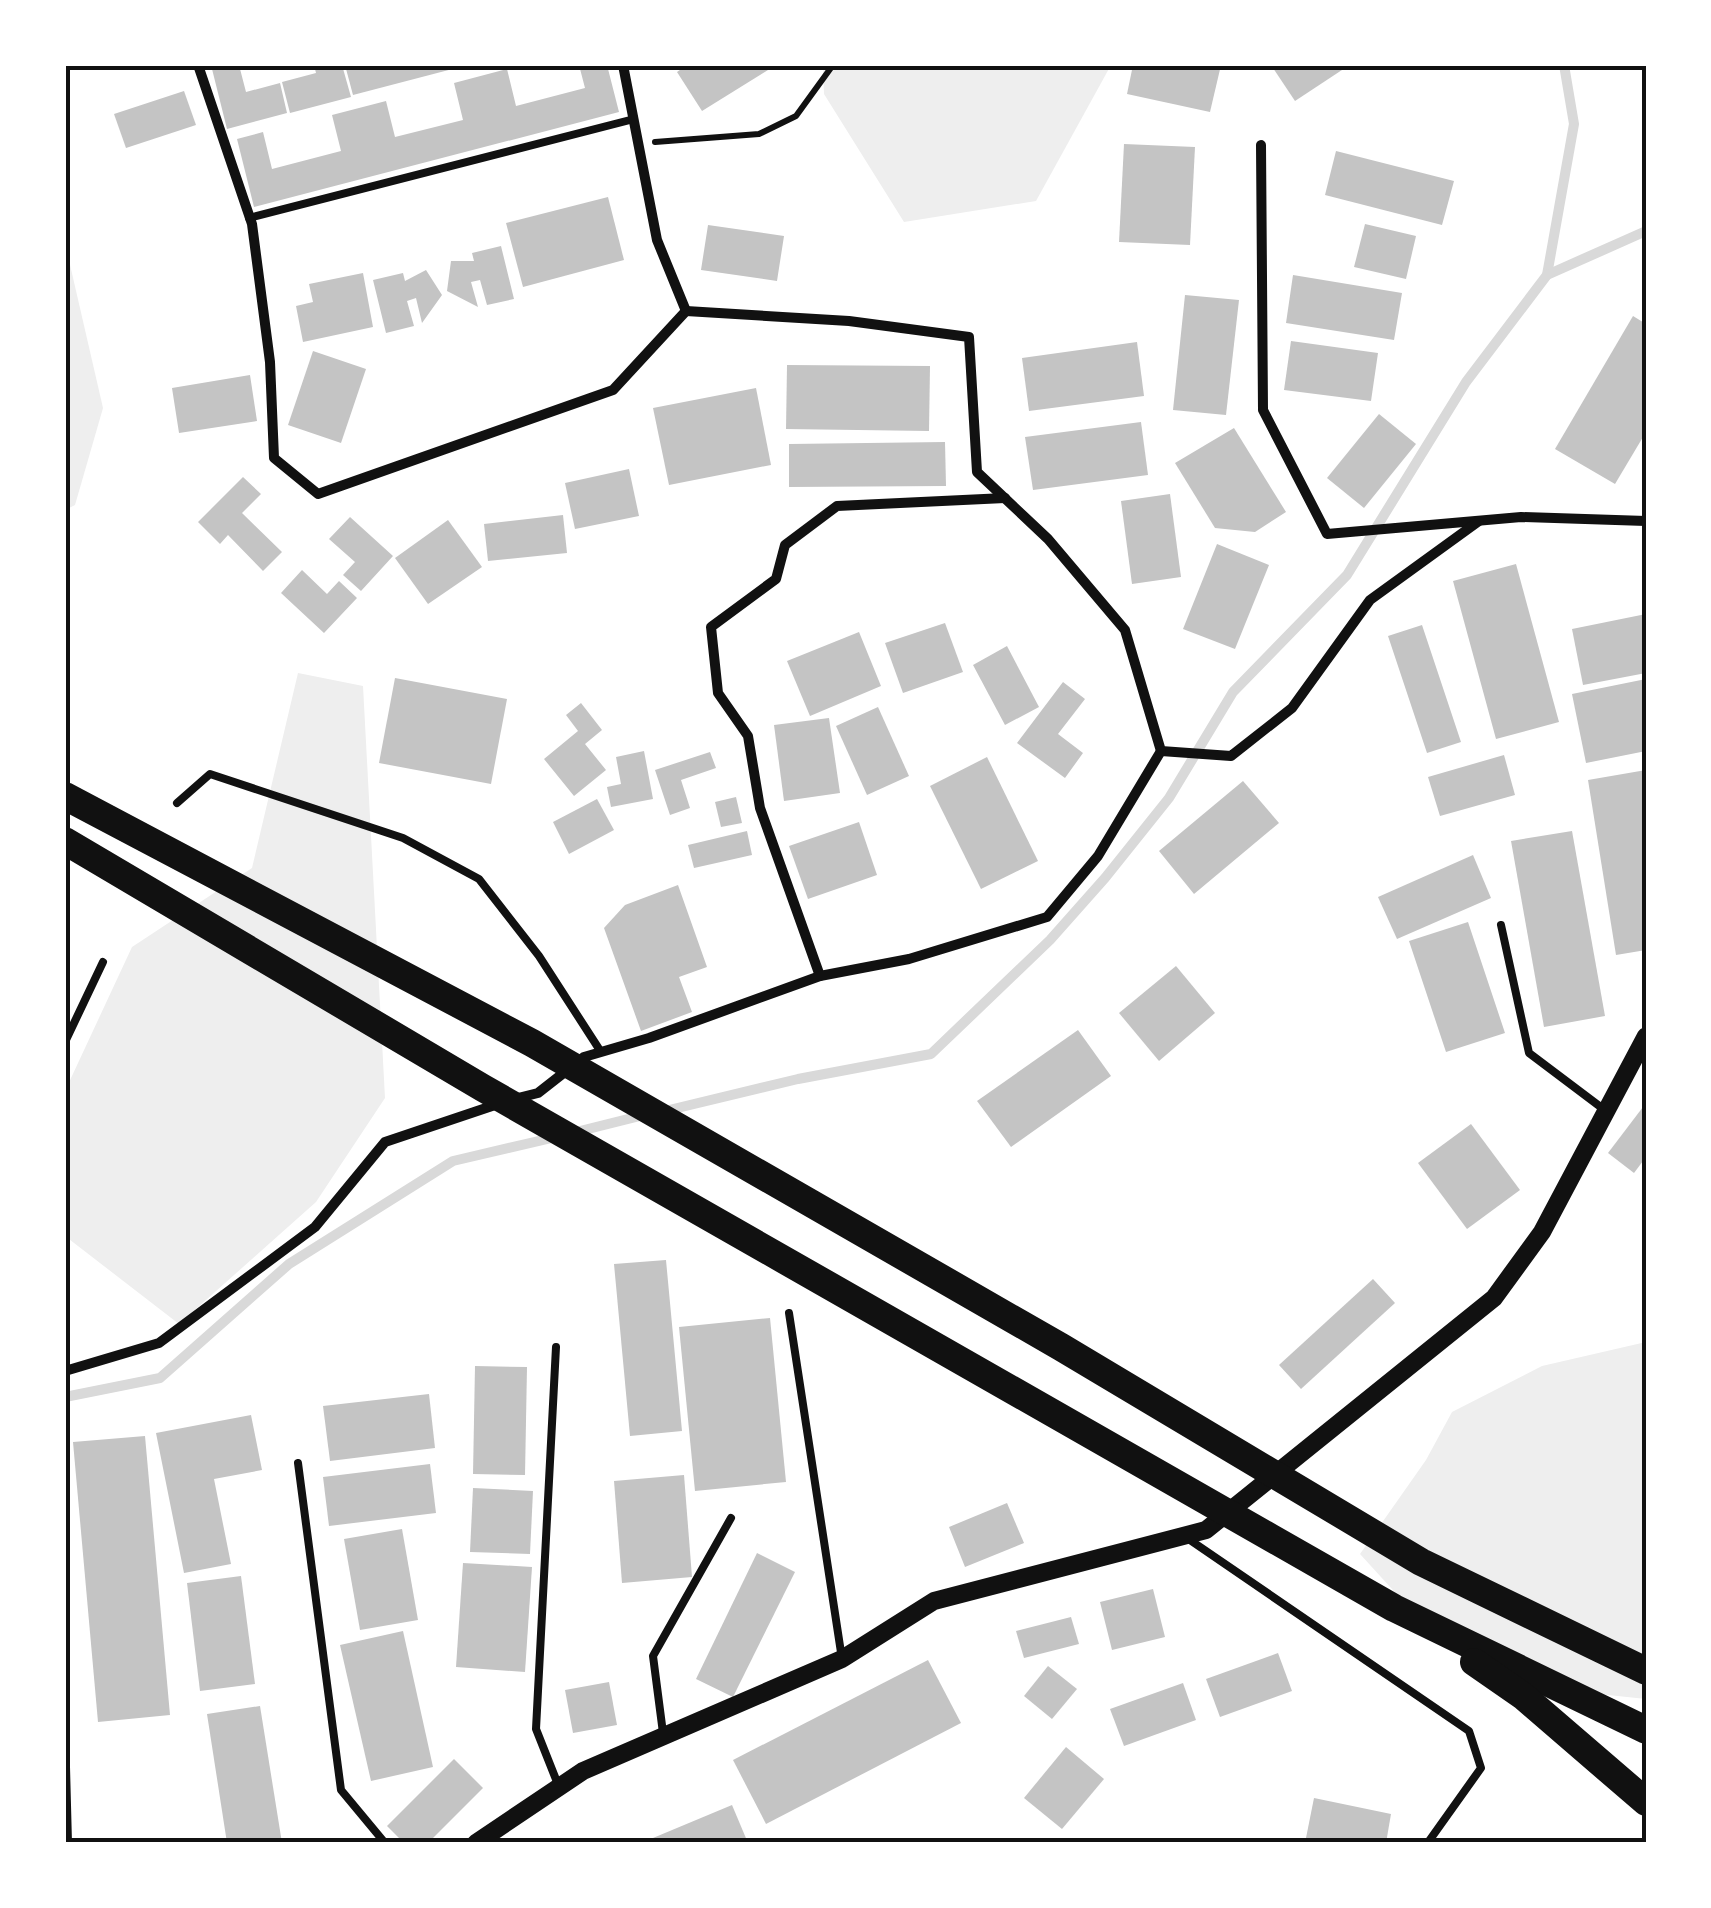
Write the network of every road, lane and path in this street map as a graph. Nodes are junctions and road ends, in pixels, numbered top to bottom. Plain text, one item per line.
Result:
1 (198, 65) edge
2 (624, 65) edge
3 (833, 65) edge
4 (634, 119) junction
5 (638, 144) junction
6 (1262, 144) dead end
7 (250, 218) junction
8 (686, 311) junction
9 (1005, 498) junction
10 (1479, 521) junction
11 (1646, 521) edge
12 (1167, 751) junction
13 (65, 796) edge
14 (176, 804) dead end
15 (65, 841) edge
16 (1501, 925) dead end
17 (102, 962) dead end
18 (820, 976) junction
19 (1646, 1036) edge
20 (65, 1042) edge
21 (601, 1052) junction
22 (1606, 1111) junction
23 (789, 1313) dead end
24 (556, 1348) dead end
25 (65, 1371) edge
26 (298, 1463) dead end
27 (731, 1518) dead end
28 (1184, 1536) junction
29 (1394, 1608) junction
30 (842, 1659) junction
31 (1646, 1669) edge
32 (1646, 1730) edge
33 (664, 1738) junction
34 (65, 1767) edge
35 (559, 1787) junction
36 (1646, 1802) edge
37 (1429, 1841) edge
38 (67, 1843) edge
39 (385, 1843) edge
40 (476, 1843) edge

1 - 7 street
2 - 4 street
3 - 5 path
4 - 5 street
4 - 7 lane
5 - 8 street
6 - 10 street
7 - 8 street
8 - 9 street
9 - 12 street
9 - 18 street
10 - 11 street
10 - 12 street
12 - 18 street
13 - 31 highway
14 - 21 lane
15 - 29 highway
16 - 22 lane
17 - 20 lane
18 - 21 street
19 - 22 street
21 - 25 street
22 - 28 street
23 - 30 lane
24 - 35 lane
26 - 39 lane
27 - 33 lane
28 - 30 street
28 - 37 lane
29 - 32 highway
29 - 36 highway
30 - 33 street
33 - 35 street
34 - 38 street
35 - 40 street

